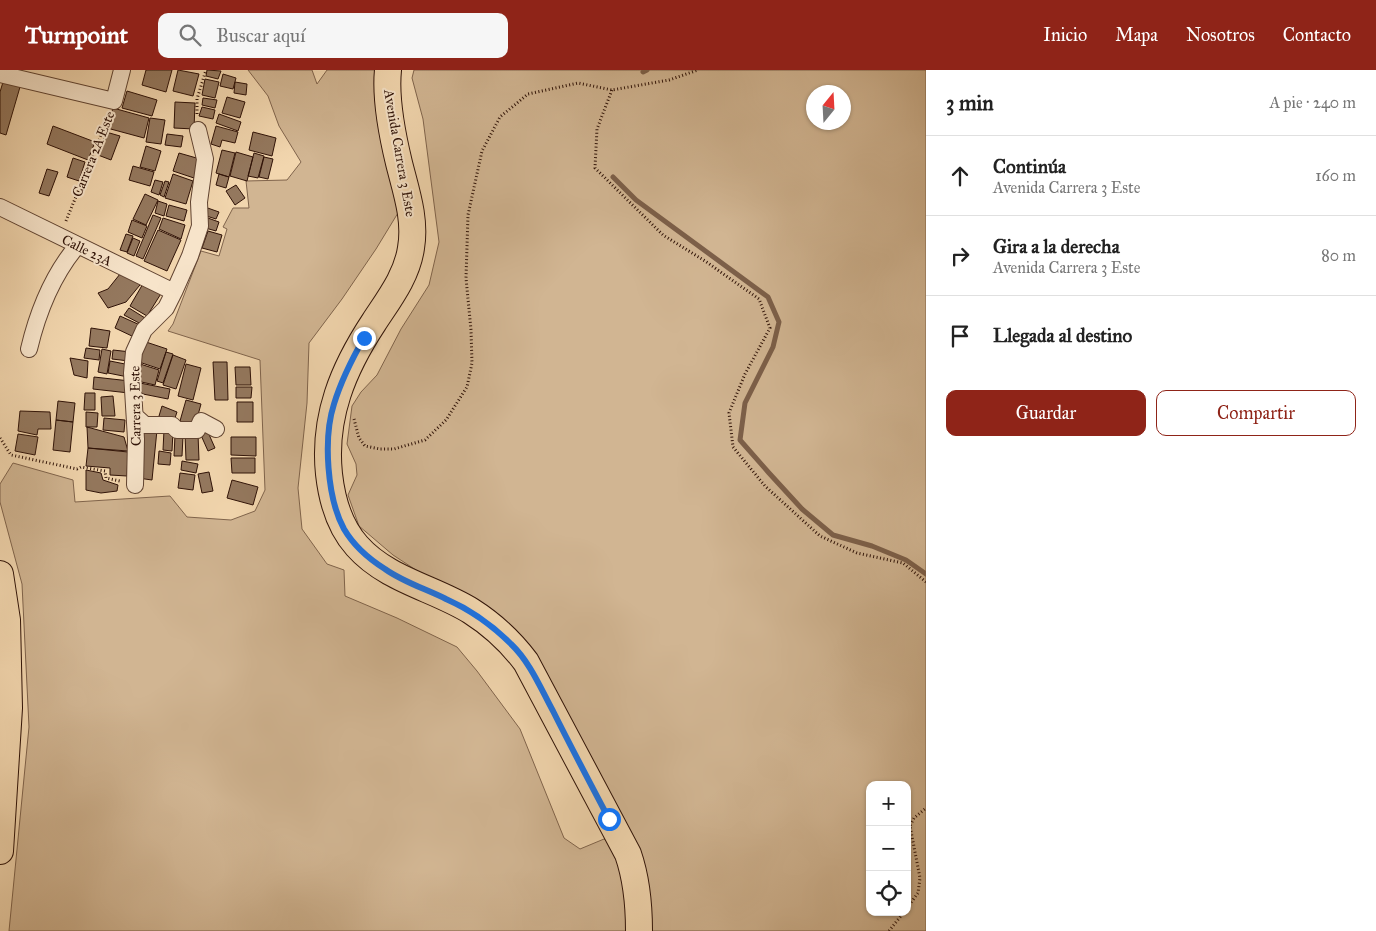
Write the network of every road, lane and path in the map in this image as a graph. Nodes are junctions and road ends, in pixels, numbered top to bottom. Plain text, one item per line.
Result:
1 (122, 70) edge
2 (206, 70) edge
3 (388, 70) edge
4 (698, 70) edge
5 (0, 74) edge
6 (612, 90) junction
7 (114, 101) junction
8 (198, 130) joint
9 (0, 206) edge
10 (59, 237) junction
11 (77, 246) junction
12 (174, 292) junction
13 (29, 349) dead end
14 (334, 404) junction
15 (135, 416) junction
16 (216, 430) dead end
17 (0, 438) edge
18 (135, 485) joint
19 (0, 574) edge
20 (926, 582) edge
21 (926, 808) edge
22 (0, 851) edge
23 (911, 903) edge
24 (901, 916) edge
25 (639, 931) edge
26 (889, 931) edge

1 - 7 street, Carrera 2A Este
2 - 8 path
3 - 14 main road, Avenida Carrera 3 Este
4 - 6 path
5 - 7 street
6 - 14 path
6 - 20 path
7 - 10 path, Carrera 2A Este
8 - 12 street, Carrera 3 Este
9 - 10 street, Calle 23A
10 - 11 street, Calle 23A
11 - 12 street, Calle 23A
11 - 13 street
12 - 15 street, Carrera 3 Este
14 - 25 main road, Avenida Carrera 3 Este
15 - 16 street
15 - 18 street, Carrera 3 Este
17 - 18 path
19 - 22 main road
21 - 23 path
24 - 26 path

